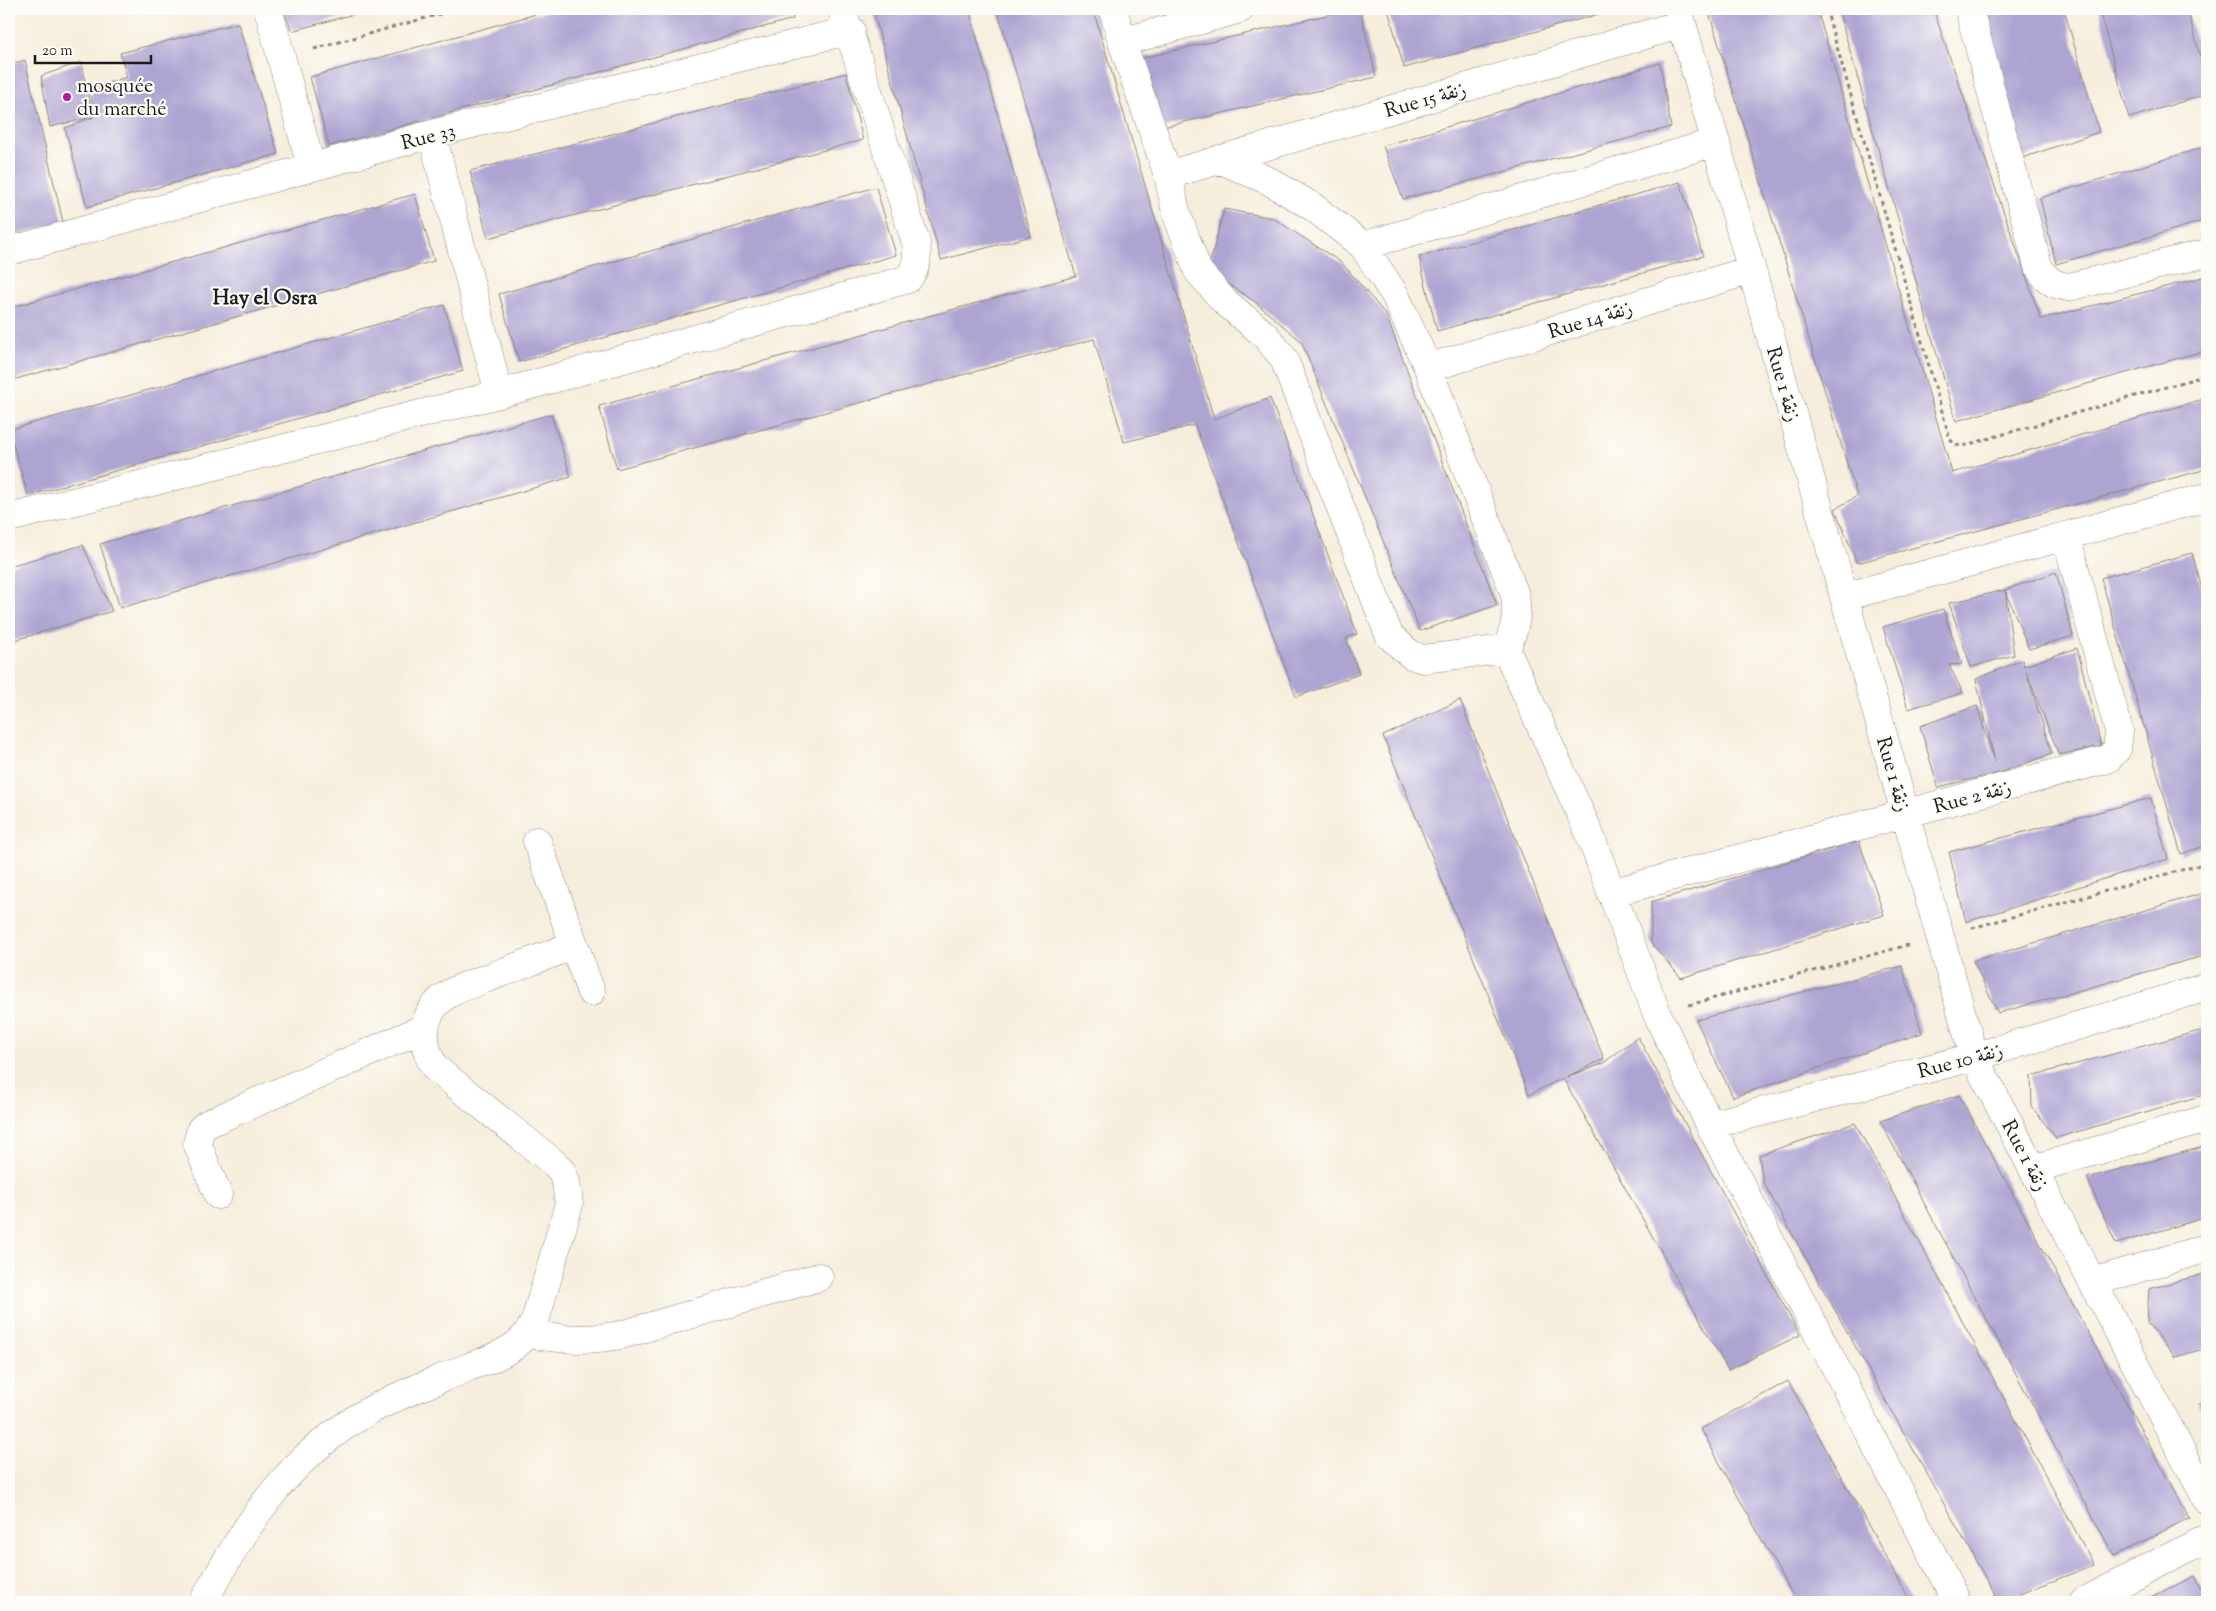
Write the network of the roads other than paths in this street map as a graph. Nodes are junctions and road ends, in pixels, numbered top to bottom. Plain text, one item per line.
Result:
1 (268, 9) edge
2 (1113, 9) edge
3 (1240, 9) edge
4 (1969, 9) edge
5 (1680, 16) edge
6 (846, 19) edge
7 (1122, 42) junction
8 (432, 134) junction
9 (1716, 142) junction
10 (1219, 159) junction
11 (311, 166) junction
12 (1168, 175) junction
13 (1363, 246) junction
14 (9, 251) edge
15 (2207, 253) edge
16 (1751, 270) junction
17 (1428, 368) junction
18 (500, 394) junction
19 (2207, 497) edge
20 (9, 518) edge
21 (2066, 536) junction
22 (1844, 597) junction
23 (1506, 649) junction
24 (1906, 815) junction
25 (537, 841) dead end
26 (1611, 893) junction
27 (574, 945) junction
28 (2207, 986) edge
29 (591, 992) dead end
30 (424, 1028) junction
31 (1974, 1057) junction
32 (2207, 1119) edge
33 (1710, 1125) junction
34 (2033, 1169) junction
35 (218, 1195) dead end
36 (2207, 1248) edge
37 (819, 1277) dead end
38 (2093, 1282) junction
39 (528, 1334) junction
40 (2207, 1500) edge
41 (2207, 1538) edge
42 (203, 1602) edge
43 (1957, 1602) edge
44 (2082, 1602) edge

1 - 11 street
2 - 7 street
3 - 7 street
4 - 15 street
5 - 9 street, Rue 1 زنقة
5 - 10 street, Rue 15 زنقة
6 - 8 street, Rue 33
6 - 18 street
7 - 12 street
8 - 11 street, Rue 33
8 - 18 street
9 - 13 street
9 - 16 street, Rue 1 زنقة
10 - 12 street, Rue 15 زنقة
10 - 13 street
11 - 14 street, Rue 33
12 - 23 street
13 - 17 street
16 - 17 street, Rue 14 زنقة
16 - 22 street, Rue 1 زنقة
17 - 23 street
18 - 20 street
19 - 21 street
21 - 22 street
21 - 24 street, Rue 2 زنقة
22 - 24 street, Rue 1 زنقة
23 - 26 street
24 - 26 street, Rue 2 زنقة
24 - 31 street, Rue 1 زنقة
25 - 27 street
26 - 33 street
27 - 29 street
27 - 30 street
28 - 31 street, Rue 10 زنقة
30 - 35 street
30 - 39 street
31 - 33 street, Rue 10 زنقة
31 - 34 street, Rue 1 زنقة
32 - 34 street
33 - 43 street
34 - 38 street, Rue 1 زنقة
36 - 38 street
37 - 39 street
38 - 40 street, Rue 1 زنقة
39 - 42 street
41 - 44 street

